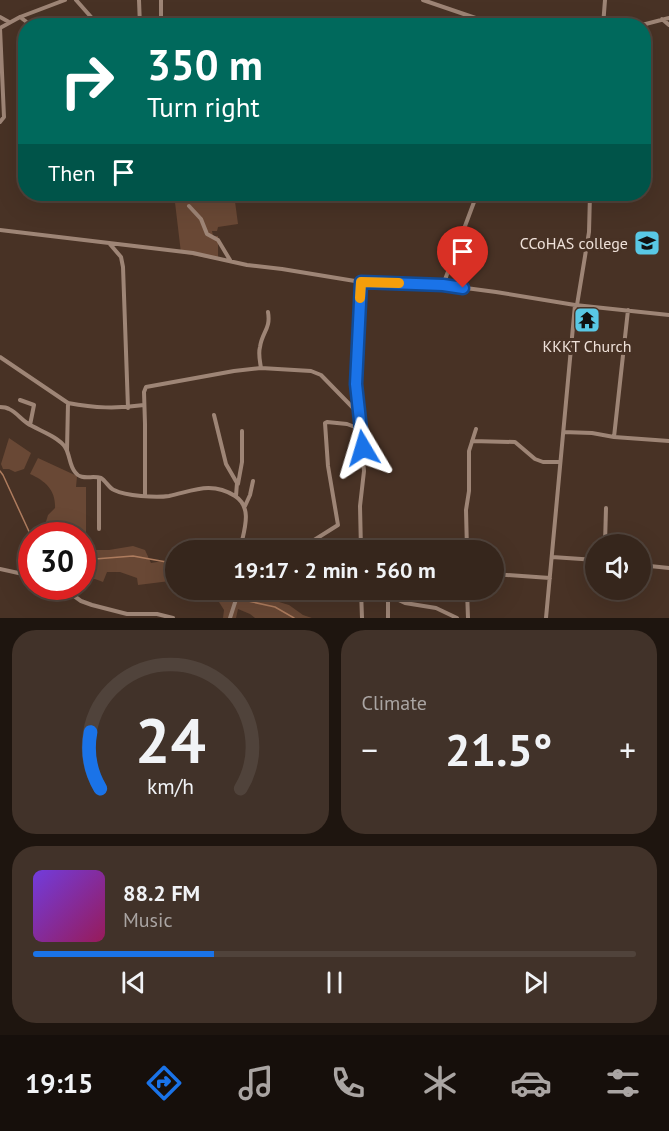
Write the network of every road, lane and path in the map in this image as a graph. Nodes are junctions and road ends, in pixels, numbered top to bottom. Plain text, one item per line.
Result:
1 (65, 0) edge
2 (76, 0) edge
3 (138, 0) edge
4 (160, 0) edge
5 (423, 0) edge
6 (605, 0) edge
7 (0, 17) edge
8 (20, 17) joint
9 (92, 18) edge
10 (139, 18) edge
11 (161, 18) edge
12 (476, 18) edge
13 (604, 18) edge
14 (669, 18) edge
15 (662, 19) junction
16 (9, 22) junction
17 (651, 22) edge
18 (669, 25) edge
19 (0, 122) edge
20 (474, 201) edge
21 (590, 201) edge
22 (189, 206) dead end
23 (0, 230) edge
24 (109, 243) junction
25 (230, 261) junction
26 (361, 282) junction
27 (443, 285) junction
28 (576, 305) junction
29 (628, 310) junction
30 (268, 312) dead end
31 (669, 315) edge
32 (0, 357) edge
33 (261, 368) junction
34 (20, 400) dead end
35 (68, 403) junction
36 (144, 405) junction
37 (0, 407) edge
38 (128, 408) junction
39 (359, 414) junction
40 (214, 415) dead end
41 (30, 426) junction
42 (360, 429) junction
43 (476, 429) dead end
44 (242, 431) dead end
45 (563, 432) junction
46 (614, 436) junction
47 (472, 441) junction
48 (669, 441) edge
49 (68, 451) junction
50 (560, 462) junction
51 (99, 478) junction
52 (253, 481) dead end
53 (238, 485) junction
54 (145, 495) junction
55 (236, 496) junction
56 (245, 506) junction
57 (606, 508) dead end
58 (99, 529) dead end
59 (605, 534) edge
60 (242, 540) edge
61 (315, 540) edge
62 (361, 540) edge
63 (467, 540) edge
64 (552, 557) junction
65 (585, 559) edge
66 (651, 567) edge
67 (0, 568) edge
68 (669, 568) edge
69 (18, 572) edge
70 (504, 575) edge
71 (550, 578) junction
72 (80, 600) edge
73 (236, 600) edge
74 (362, 600) edge
75 (388, 600) edge
76 (398, 600) edge
77 (467, 600) edge
78 (173, 618) edge
79 (230, 618) edge
80 (362, 618) edge
81 (388, 618) edge
82 (457, 618) edge
83 (468, 618) edge
84 (546, 618) edge

1 - 8 street
2 - 9 street
3 - 10 street
4 - 11 street
5 - 12 street
6 - 13 street
7 - 16 street
8 - 16 street
14 - 15 street
15 - 17 street
15 - 18 street
16 - 19 street
20 - 27 street
21 - 28 street
22 - 25 street
23 - 24 street
24 - 25 street
24 - 38 street
25 - 26 street
26 - 27 street
26 - 39 street
27 - 28 street
28 - 29 street
28 - 45 street
29 - 31 street
29 - 46 street
30 - 33 street
32 - 35 street
33 - 36 street
33 - 39 street
34 - 41 street
35 - 38 street
35 - 49 street
36 - 38 street
36 - 54 street
37 - 41 street
39 - 42 street
40 - 53 street
41 - 49 street
42 - 61 street
42 - 62 street
43 - 47 street
44 - 53 street
45 - 46 street
45 - 50 street
46 - 48 street
47 - 50 street
47 - 63 street
49 - 51 street
50 - 64 street
51 - 54 street
51 - 58 street
52 - 56 street
53 - 55 street
54 - 55 street
55 - 56 street
56 - 60 street
57 - 59 street
64 - 65 street
64 - 71 street
66 - 68 street
67 - 69 street
70 - 71 street
71 - 84 street
72 - 78 street
73 - 79 street
74 - 80 street
75 - 81 street
76 - 82 street
77 - 83 street

